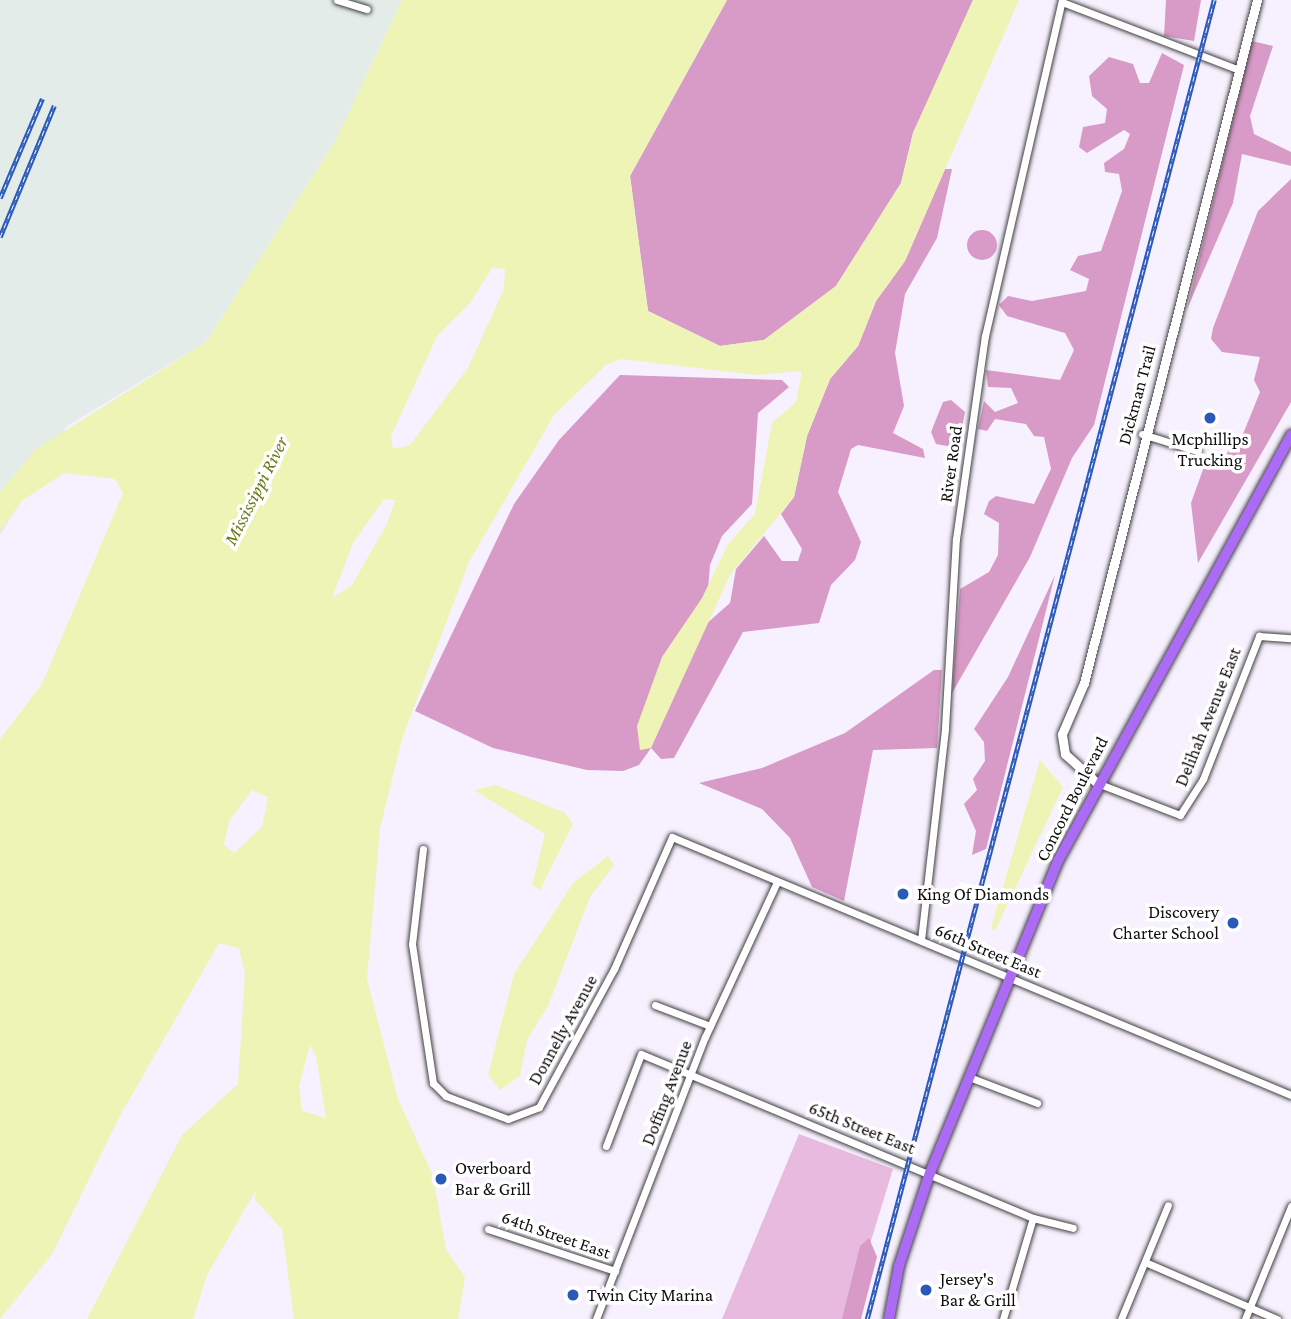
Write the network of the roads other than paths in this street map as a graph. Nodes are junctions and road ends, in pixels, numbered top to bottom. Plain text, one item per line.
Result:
1 (337, 0) edge
2 (1257, 0) edge
3 (1062, 1) edge
4 (367, 9) dead end
5 (1239, 70) junction
6 (1142, 434) junction
7 (1291, 435) edge
8 (1197, 451) dead end
9 (1291, 638) edge
10 (1097, 783) junction
11 (672, 837) joint
12 (423, 849) dead end
13 (777, 882) junction
14 (921, 940) junction
15 (1011, 979) junction
16 (655, 1005) dead end
17 (710, 1026) junction
18 (692, 1075) junction
19 (970, 1077) junction
20 (1291, 1095) edge
21 (1037, 1103) dead end
22 (606, 1146) dead end
23 (930, 1173) junction
24 (1168, 1205) dead end
25 (1291, 1206) edge
26 (1032, 1218) junction
27 (1073, 1228) dead end
28 (488, 1229) dead end
29 (1145, 1262) junction
30 (615, 1271) junction
31 (1250, 1308) junction
32 (1006, 1318) edge
33 (596, 1319) edge
34 (889, 1319) edge
35 (1121, 1319) edge
36 (1245, 1319) edge
37 (1277, 1319) edge

1 - 4 street
2 - 5 street, Dickman Trail
3 - 5 street
3 - 14 street, River Road
5 - 6 street, Dickman Trail
6 - 8 street
6 - 10 street, Dickman Trail
7 - 10 main road, Concord Boulevard
9 - 10 street, Delihah Avenue East
10 - 15 main road, Concord Boulevard
11 - 12 street, Donnelly Avenue
11 - 13 street, 66th Street East
13 - 14 street, 66th Street East
13 - 17 street, Doffing Avenue
14 - 15 street, 66th Street East
15 - 19 main road, Concord Boulevard
15 - 20 street, 66th Street East
16 - 17 street
17 - 18 street, Doffing Avenue
18 - 22 street, 65th Street East
18 - 23 street, 65th Street East
18 - 30 street, Doffing Avenue
19 - 21 street
19 - 23 main road, Concord Boulevard
23 - 26 street, 65th Street East
23 - 34 main road, Concord Boulevard
24 - 29 street
25 - 31 street
26 - 27 street, 65th Street East
26 - 32 street
28 - 30 street, 64th Street East
29 - 31 street
29 - 35 street
30 - 33 street, Doffing Avenue
31 - 36 street
31 - 37 street

